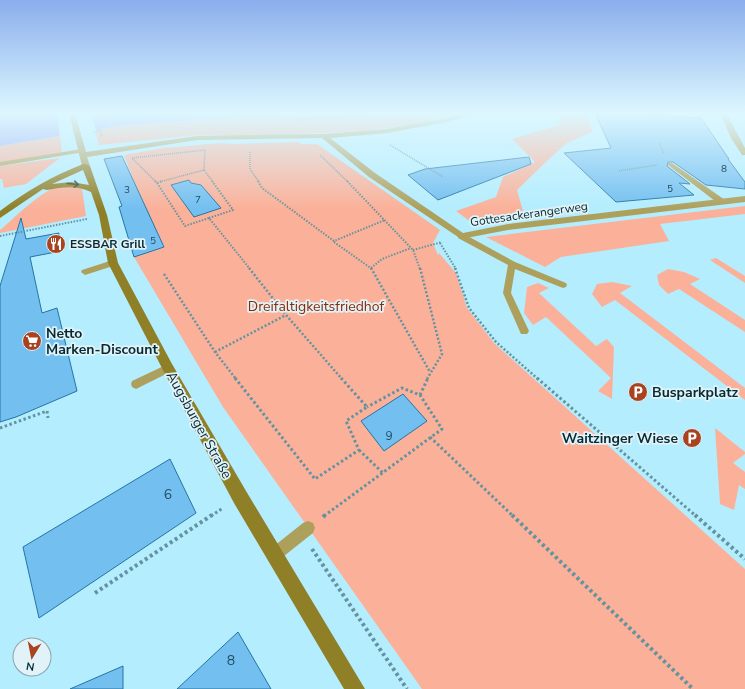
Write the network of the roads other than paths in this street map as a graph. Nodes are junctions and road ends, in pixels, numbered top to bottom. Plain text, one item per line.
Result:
1 (81, 145) edge
2 (128, 145) edge
3 (335, 145) edge
4 (82, 150) junction
5 (0, 164) edge
6 (670, 164) road end
7 (86, 166) junction
8 (95, 192) junction
9 (24, 197) junction
10 (745, 199) edge
11 (722, 202) junction
12 (0, 215) edge
13 (461, 236) junction
14 (113, 263) junction
15 (512, 264) junction
16 (85, 272) dead end
17 (563, 285) dead end
18 (524, 332) dead end
19 (168, 368) junction
20 (136, 384) dead end
21 (305, 531) road end
22 (274, 555) junction
23 (355, 689) edge

1 - 4 street, Augsburger Straße
2 - 4 street
3 - 13 street, Gottesackerangerweg
4 - 5 lane
4 - 7 street, Augsburger Straße
6 - 11 lane
7 - 8 street, Augsburger Straße
7 - 9 street
9 -> 8 street
8 - 14 street, Augsburger Straße
9 - 12 street
10 - 11 street, Gottesackerangerweg
11 - 13 street, Gottesackerangerweg
13 - 15 lane
14 - 16 lane
14 - 19 street, Augsburger Straße
15 - 17 lane
15 - 18 lane
19 - 20 lane
19 - 22 street, Augsburger Straße
21 - 22 lane
22 - 23 street, Augsburger Straße

